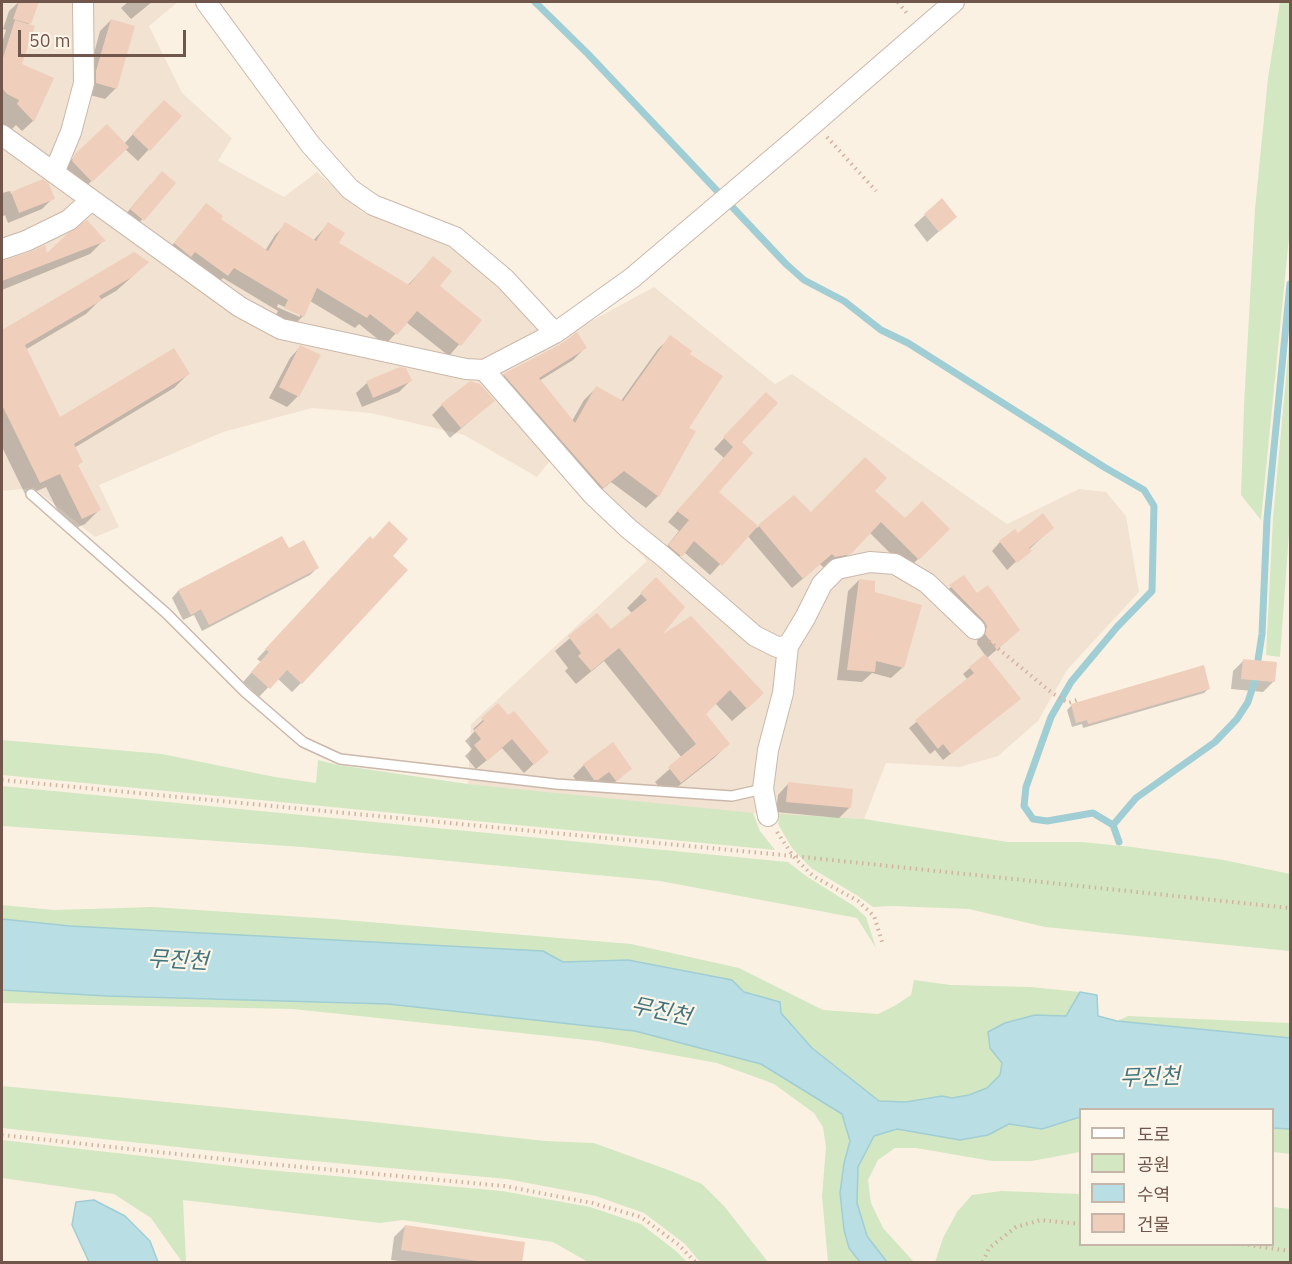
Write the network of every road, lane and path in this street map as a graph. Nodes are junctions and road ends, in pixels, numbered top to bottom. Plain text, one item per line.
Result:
1 (83, 2) edge
2 (206, 2) edge
3 (954, 2) edge
4 (814, 123) junction
5 (2, 135) edge
6 (54, 172) junction
7 (876, 191) dead end
8 (92, 200) junction
9 (2, 249) edge
10 (555, 333) junction
11 (484, 370) junction
12 (32, 494) dead end
13 (975, 629) joint
14 (788, 646) junction
15 (1077, 700) dead end
16 (2, 780) edge
17 (764, 789) junction
18 (768, 816) joint
19 (793, 856) junction
20 (1290, 908) edge
21 (883, 945) dead end
22 (2, 1135) edge
23 (1079, 1224) edge
24 (1250, 1246) edge
25 (1290, 1251) edge
26 (694, 1263) edge
27 (983, 1263) edge

1 - 6 street
2 - 10 street
3 - 4 street
4 - 7 path
4 - 10 street
5 - 6 street
6 - 8 street
8 - 9 street
8 - 11 street
10 - 11 street
11 - 14 street
12 - 17 lane
13 - 14 street
13 - 15 path
14 - 17 street
16 - 19 path
17 - 18 street
18 - 19 path
19 - 20 path
19 - 21 path
22 - 26 path
23 - 27 path
24 - 25 path

